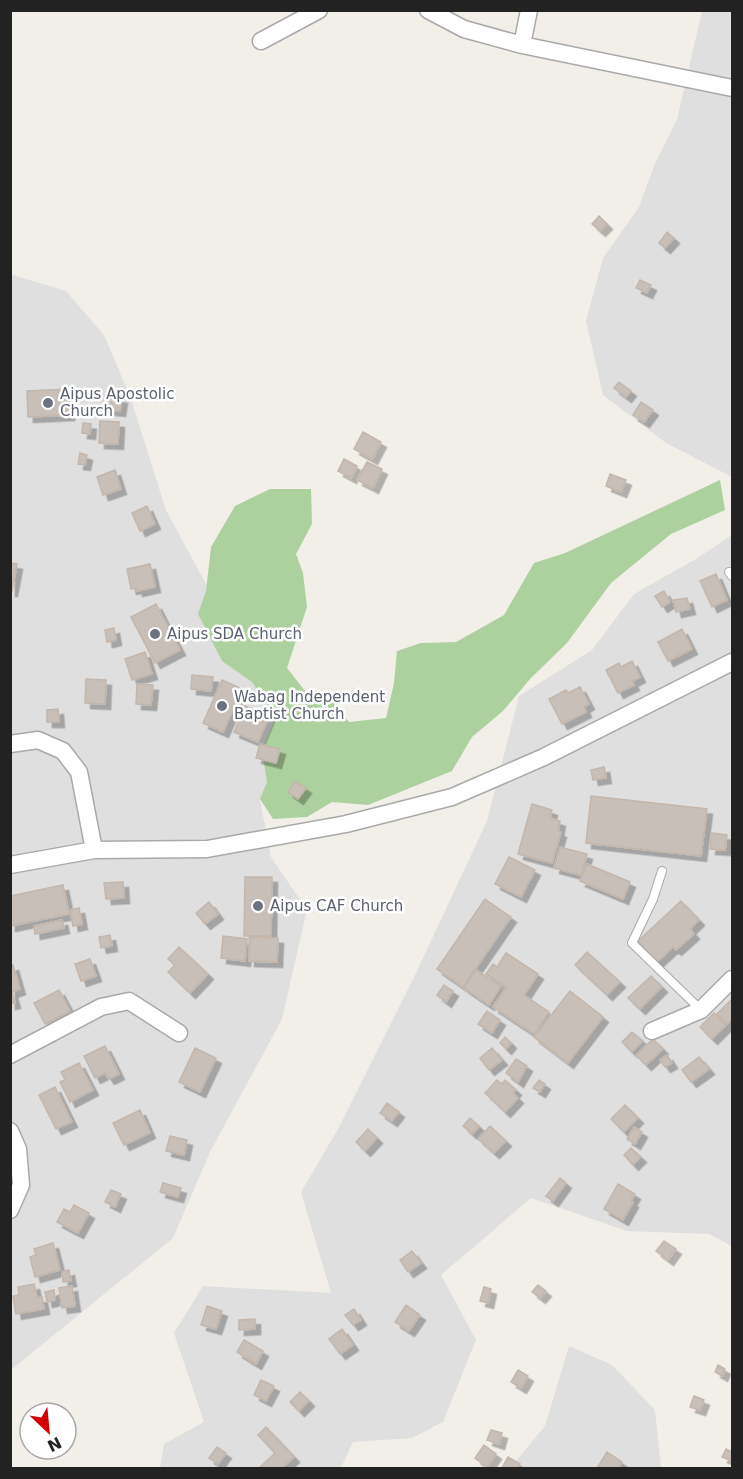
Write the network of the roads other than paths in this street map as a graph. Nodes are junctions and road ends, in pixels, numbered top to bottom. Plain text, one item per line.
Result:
1 (319, 10) edge
2 (428, 10) edge
3 (529, 10) edge
4 (261, 40) dead end
5 (522, 45) junction
6 (732, 88) edge
7 (732, 662) edge
8 (10, 744) edge
9 (94, 850) junction
10 (10, 865) edge
11 (662, 871) dead end
12 (732, 979) edge
13 (701, 1010) junction
14 (652, 1031) dead end
15 (179, 1033) dead end
16 (10, 1055) edge
17 (10, 1131) edge
18 (10, 1210) edge

1 - 4 street
2 - 5 street
3 - 5 street
5 - 6 street
7 - 9 street
8 - 9 street
9 - 10 street
11 - 13 lane
12 - 13 street
13 - 14 street
15 - 16 street
17 - 18 street

